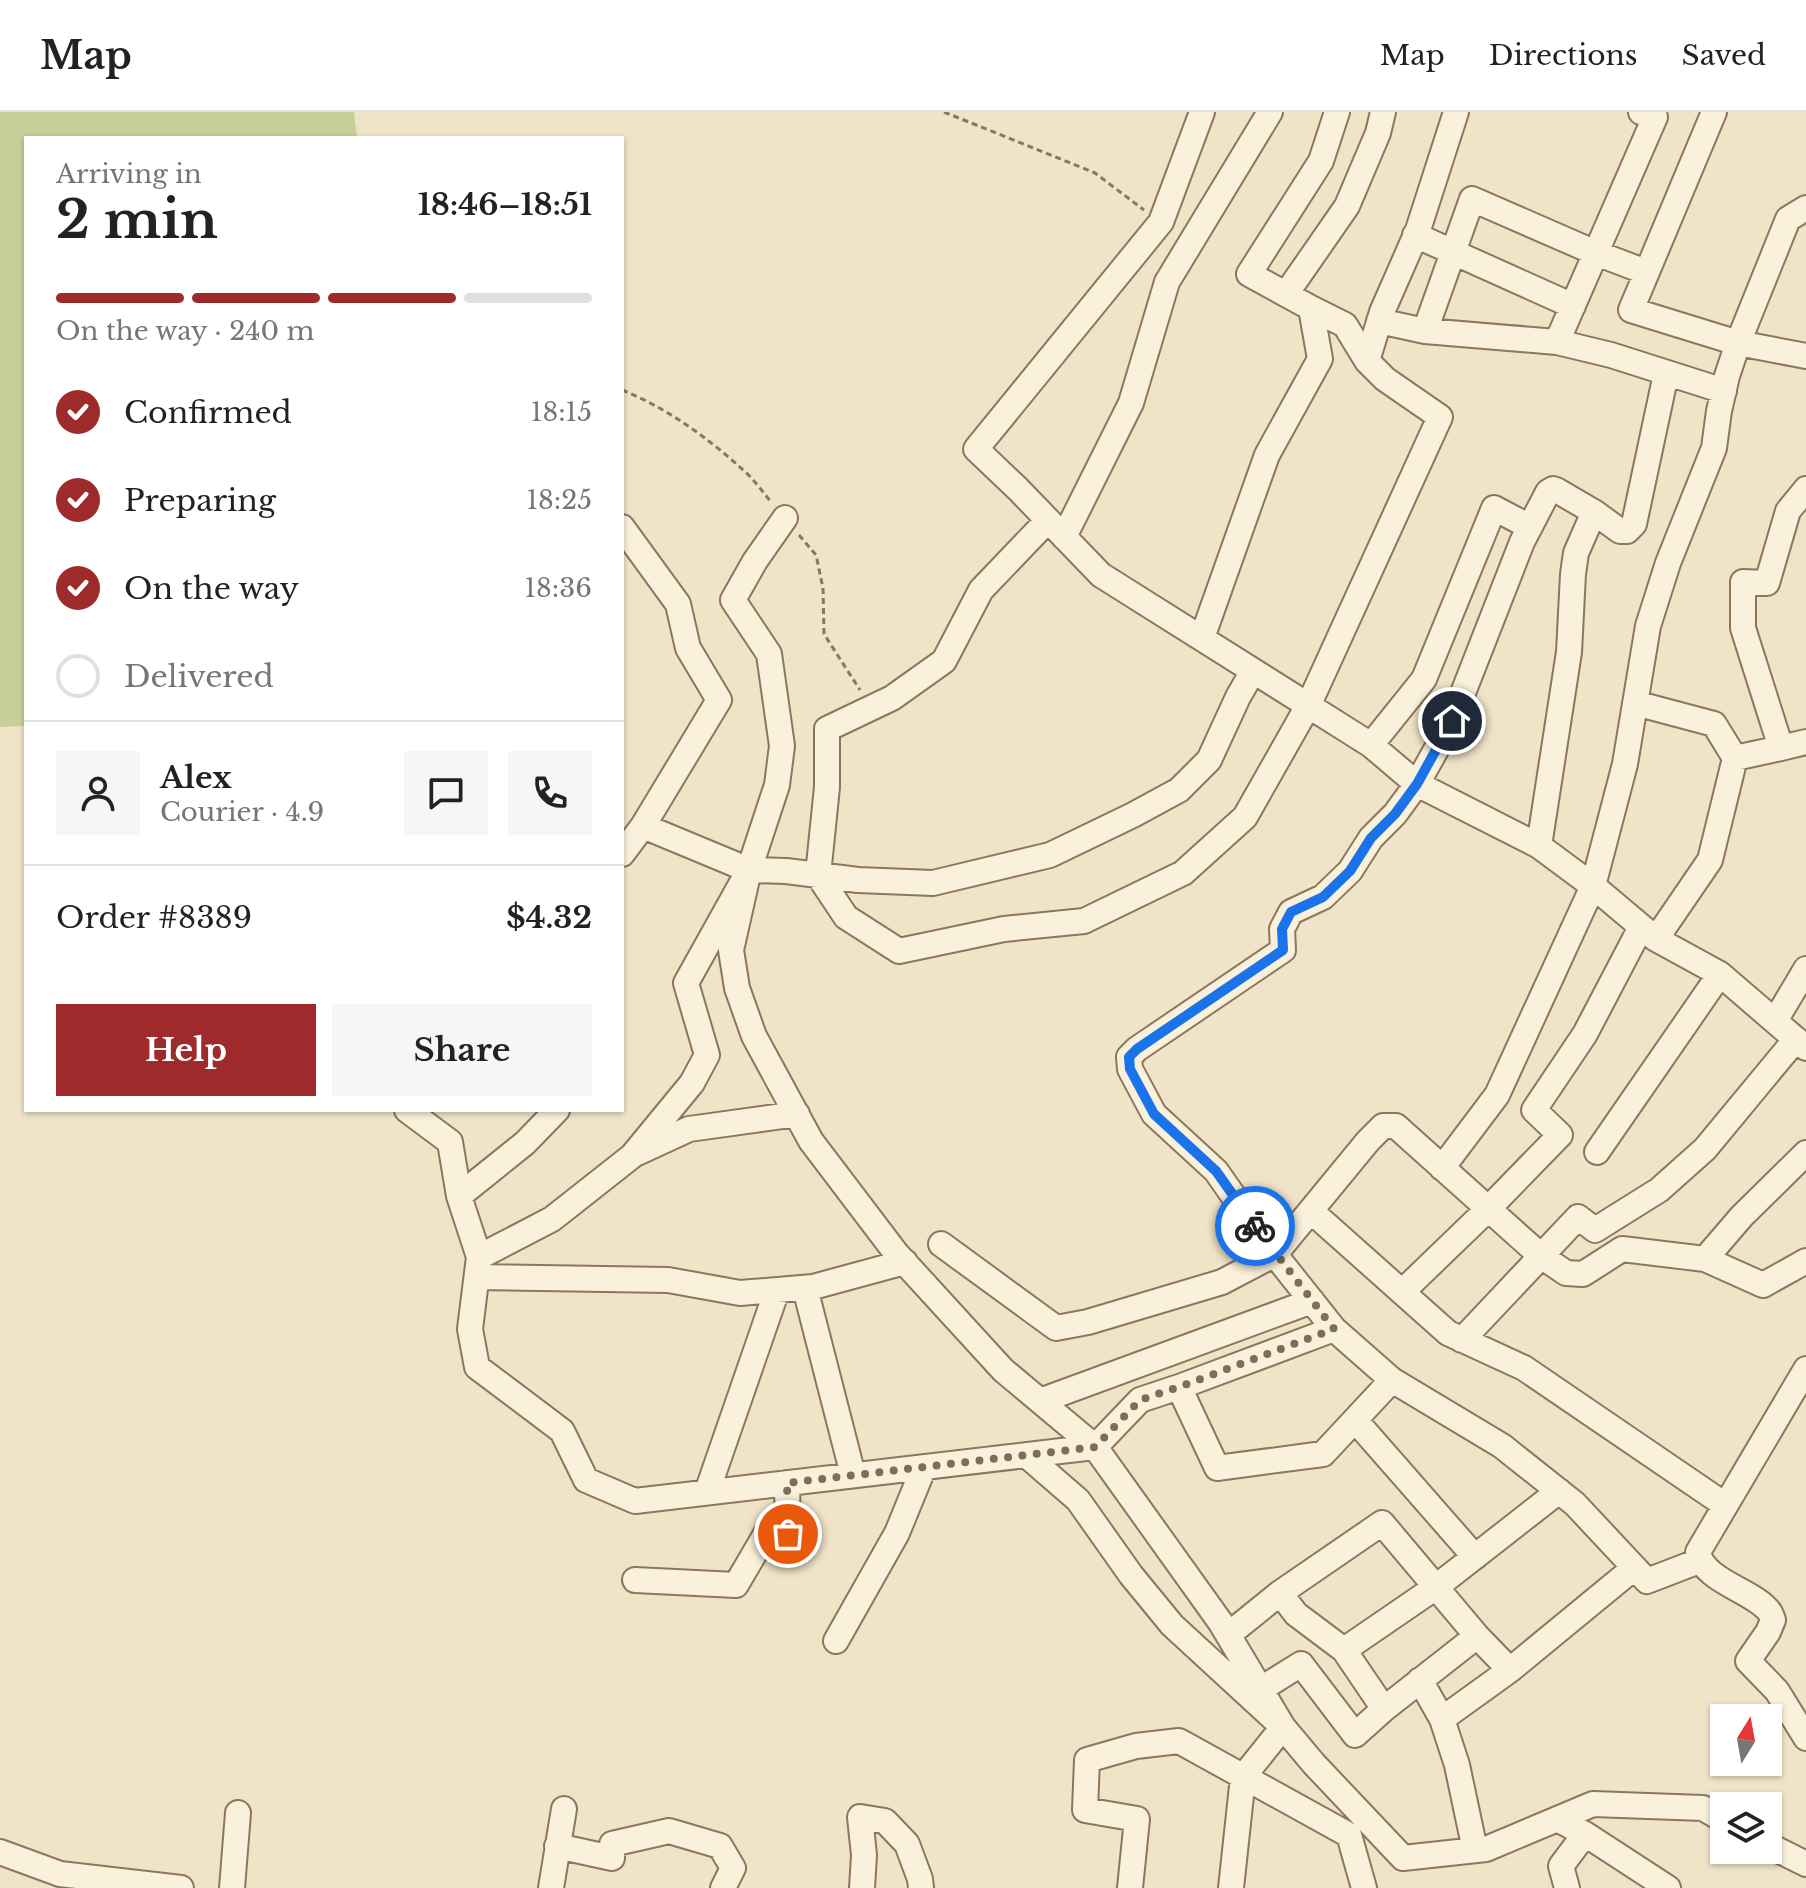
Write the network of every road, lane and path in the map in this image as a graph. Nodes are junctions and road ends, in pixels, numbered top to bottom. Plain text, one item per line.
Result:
1 (944, 112) edge
2 (1202, 112) edge
3 (1270, 112) edge
4 (1337, 112) edge
5 (1383, 112) edge
6 (1456, 112) edge
7 (1641, 112) edge
8 (1714, 112) edge
9 (1806, 208) edge
10 (1161, 222) junction
11 (1415, 235) junction
12 (1453, 252) junction
13 (1596, 253) junction
14 (1646, 272) junction
15 (1286, 294) junction
16 (1573, 306) junction
17 (1311, 308) junction
18 (1379, 321) junction
19 (1425, 331) junction
20 (1557, 342) junction
21 (1738, 343) junction
22 (1806, 356) edge
23 (1367, 361) junction
24 (1666, 374) junction
25 (1724, 391) junction
26 (1806, 489) edge
27 (1594, 512) junction
28 (785, 518) dead end
29 (1530, 527) junction
30 (1056, 528) junction
31 (624, 530) edge
32 (1202, 638) junction
33 (1253, 671) junction
34 (1635, 703) junction
35 (1309, 704) junction
36 (1806, 742) edge
37 (1371, 745) junction
38 (1781, 748) junction
39 (1735, 758) junction
40 (1417, 784) junction
41 (643, 826) junction
42 (1539, 846) junction
43 (624, 851) edge
44 (749, 870) junction
45 (818, 875) junction
46 (1593, 886) junction
47 (1649, 933) junction
48 (1806, 969) edge
49 (1720, 974) junction
50 (1775, 1021) junction
51 (1801, 1043) edge
52 (410, 1112) edge
53 (555, 1112) edge
54 (797, 1114) junction
55 (1597, 1152) dead end
56 (1806, 1153) edge
57 (632, 1156) junction
58 (1442, 1168) junction
59 (459, 1196) junction
60 (1488, 1209) junction
61 (1311, 1211) junction
62 (941, 1244) dead end
63 (1275, 1254) junction
64 (1541, 1256) junction
65 (1705, 1259) junction
66 (1806, 1261) edge
67 (905, 1262) junction
68 (478, 1267) junction
69 (805, 1288) junction
70 (777, 1290) junction
71 (1402, 1292) junction
72 (1312, 1301) junction
73 (1334, 1329) junction
74 (1462, 1340) junction
75 (1806, 1369) edge
76 (1392, 1380) junction
77 (1179, 1387) junction
78 (1040, 1401) junction
79 (1355, 1420) junction
80 (1095, 1447) junction
81 (1026, 1455) junction
82 (924, 1467) junction
83 (853, 1475) junction
84 (787, 1483) junction
85 (1559, 1491) junction
86 (707, 1492) junction
87 (1725, 1505) junction
88 (1475, 1557) junction
89 (1699, 1561) junction
90 (1634, 1568) junction
91 (635, 1580) dead end
92 (1436, 1587) junction
93 (1280, 1593) junction
94 (1228, 1635) junction
95 (1477, 1636) junction
96 (836, 1641) dead end
97 (1344, 1650) junction
98 (1510, 1670) junction
99 (1420, 1680) junction
100 (1261, 1689) junction
101 (1384, 1709) junction
102 (1442, 1719) junction
103 (1283, 1727) junction
104 (1806, 1738) edge
105 (1243, 1777) junction
106 (564, 1809) dead end
107 (1710, 1812) edge
108 (238, 1813) dead end
109 (1557, 1819) junction
110 (1585, 1834) junction
111 (557, 1846) junction
112 (1475, 1850) junction
113 (0, 1852) edge
114 (1782, 1852) edge
115 (1806, 1864) edge
116 (181, 1888) edge
117 (232, 1888) edge
118 (551, 1888) edge
119 (723, 1888) edge
120 (862, 1888) edge
121 (921, 1888) edge
122 (1130, 1888) edge
123 (1231, 1888) edge
124 (1364, 1888) edge
125 (1567, 1888) edge
126 (1668, 1888) edge

1 - 10 path
2 - 10 street
3 - 30 street
4 - 15 street
5 - 15 street
6 - 11 street
7 - 13 street
8 - 14 street
9 - 21 street
10 - 30 street
11 - 12 street
11 - 18 street
12 - 13 street
12 - 16 street
12 - 19 street
13 - 14 street
13 - 16 street
14 - 21 street
15 - 17 street
16 - 20 street
17 - 23 street
17 - 32 street
18 - 19 street
18 - 23 street
19 - 20 street
20 - 24 street
21 - 22 street
21 - 25 street
23 - 35 street
24 - 25 street
24 - 27 street
25 - 34 street
26 - 38 street
27 - 29 street
27 - 42 street
28 - 44 street
29 - 37 street
29 - 40 street
30 - 32 street
30 - 45 street
31 - 41 street
32 - 33 street
33 - 35 street
33 - 45 street
34 - 39 street
34 - 46 street
35 - 37 street
35 - 45 street
36 - 38 street
37 - 40 street
38 - 39 street
39 - 47 street
40 - 42 street
40 - 63 street
41 - 43 street
41 - 44 street
42 - 46 street
44 - 45 street
44 - 54 street
44 - 57 street
46 - 47 street
46 - 58 street
47 - 49 street
47 - 60 street
48 - 50 street
49 - 50 street
49 - 55 street
50 - 51 street
51 - 64 street
52 - 59 street
53 - 59 street
54 - 57 street
54 - 67 street
56 - 65 street
57 - 68 street
58 - 60 street
58 - 61 street
59 - 68 street
60 - 64 street
60 - 71 street
61 - 63 street
61 - 71 street
62 - 63 street
63 - 72 street
64 - 65 street
64 - 74 street
65 - 66 street
67 - 69 street
67 - 78 street
68 - 70 street
68 - 86 street
69 - 70 street
69 - 83 street
70 - 86 street
71 - 74 street
72 - 73 street
72 - 78 street
73 - 76 street
73 - 77 street
74 - 87 street
75 - 87 street
76 - 79 street
76 - 85 street
77 - 79 street
77 - 80 street
78 - 80 street
79 - 88 street
80 - 81 street
80 - 94 street
81 - 82 street
81 - 103 street
82 - 83 street
82 - 96 street
83 - 84 street
84 - 86 street
84 - 91 street
85 - 88 street
85 - 90 street
87 - 89 street
88 - 92 street
89 - 90 street
89 - 104 street
90 - 98 street
92 - 93 street
92 - 95 street
92 - 97 street
93 - 94 street
93 - 97 street
94 - 100 street
95 - 98 street
95 - 99 street
97 - 101 street
98 - 102 street
99 - 101 street
99 - 102 street
100 - 101 street
100 - 103 street
102 - 112 street
103 - 105 street
103 - 112 street
105 - 122 street
105 - 123 street
105 - 124 street
106 - 111 street
107 - 109 street
108 - 117 street
109 - 110 street
109 - 112 street
110 - 125 street
110 - 126 street
111 - 118 street
111 - 119 street
113 - 116 street
114 - 115 street
120 - 121 street

